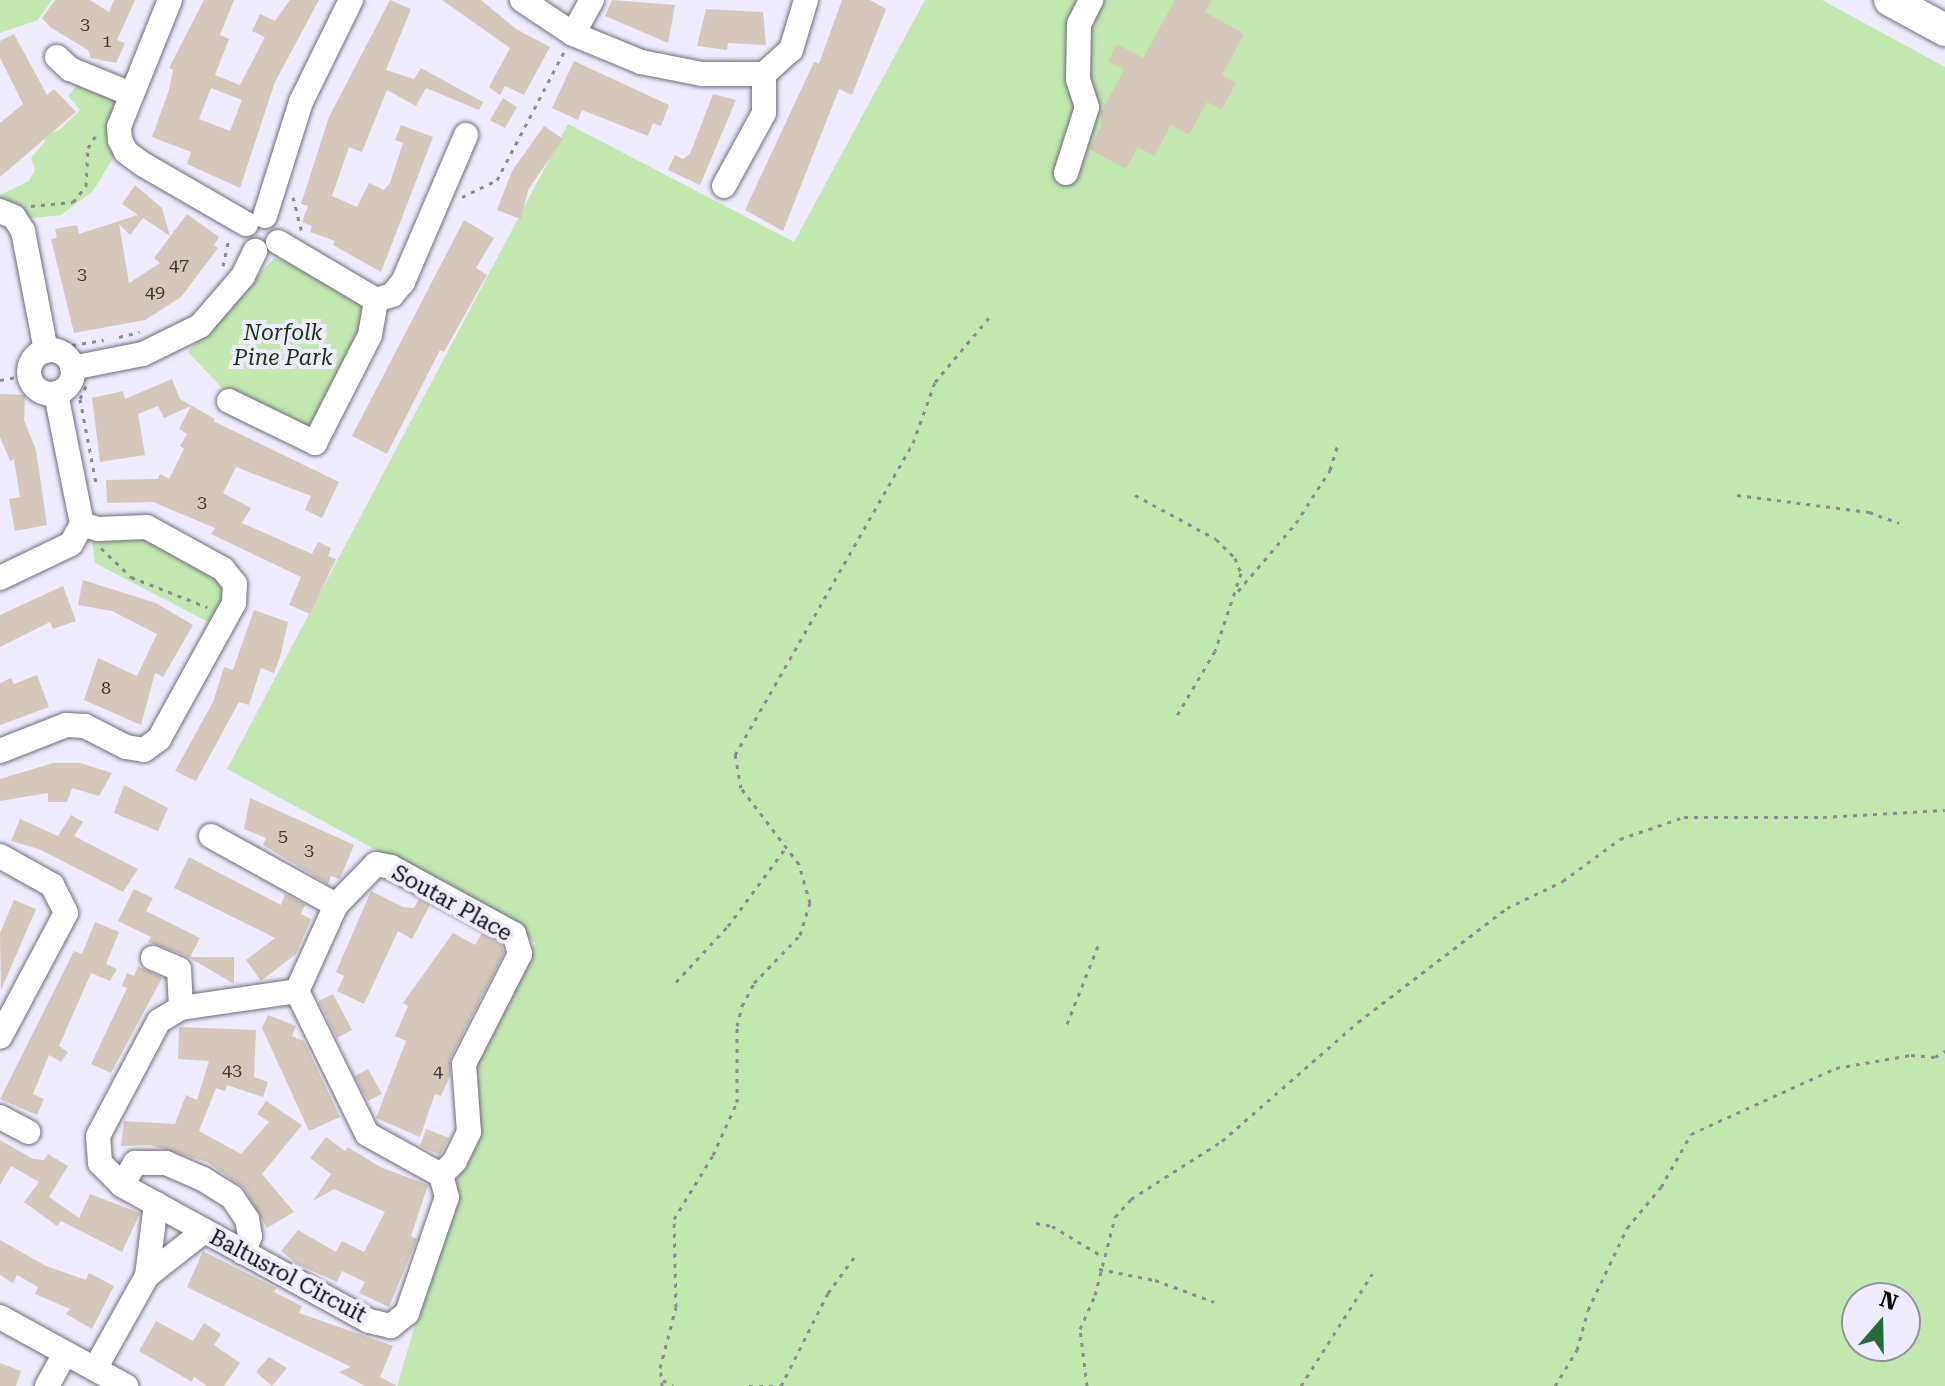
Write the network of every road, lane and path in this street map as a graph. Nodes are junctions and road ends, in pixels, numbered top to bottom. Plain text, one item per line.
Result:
1 (170, 0) edge
2 (351, 0) edge
3 (522, 0) edge
4 (592, 0) edge
5 (806, 0) edge
6 (1091, 0) edge
7 (1890, 0) edge
8 (1945, 30) edge
9 (573, 34) junction
10 (57, 57) dead end
11 (764, 74) junction
12 (131, 94) junction
13 (104, 122) dead end
14 (99, 130) junction
15 (466, 135) dead end
16 (103, 140) dead end
17 (1066, 173) dead end
18 (724, 186) dead end
19 (291, 187) dead end
20 (18, 212) edge
21 (433, 216) junction
22 (245, 222) junction
23 (273, 247) junction
24 (216, 277) dead end
25 (376, 300) junction
26 (992, 314) dead end
27 (153, 329) dead end
28 (54, 345) junction
29 (77, 359) junction
30 (29, 375) junction
31 (0, 380) edge
32 (56, 394) junction
33 (229, 401) dead end
34 (1338, 443) dead end
35 (97, 489) dead end
36 (1135, 495) dead end
37 (1737, 495) dead end
38 (1899, 523) dead end
39 (92, 526) junction
40 (0, 578) edge
41 (1233, 598) junction
42 (214, 609) dead end
43 (1176, 717) dead end
44 (0, 751) edge
45 (1945, 810) edge
46 (211, 836) dead end
47 (788, 845) junction
48 (0, 856) edge
49 (336, 905) junction
50 (1099, 943) dead end
51 (153, 958) dead end
52 (676, 982) dead end
53 (297, 991) junction
54 (181, 1008) junction
55 (1067, 1024) dead end
56 (0, 1037) edge
57 (1945, 1051) edge
58 (0, 1117) edge
59 (28, 1132) dead end
60 (441, 1175) junction
61 (122, 1185) junction
62 (156, 1204) junction
63 (1036, 1223) dead end
64 (204, 1231) junction
65 (243, 1253) junction
66 (855, 1256) dead end
67 (1102, 1256) junction
68 (1099, 1269) junction
69 (1372, 1274) dead end
70 (147, 1276) junction
71 (1214, 1302) dead end
72 (0, 1317) edge
73 (65, 1354) junction
74 (95, 1369) junction
75 (662, 1380) junction
76 (47, 1386) edge
77 (126, 1386) edge
78 (662, 1386) edge
79 (673, 1386) edge
80 (749, 1386) edge
81 (782, 1386) edge
82 (1087, 1386) edge
83 (1301, 1386) edge
84 (1555, 1386) edge

1 - 12 street
2 - 22 street
3 - 9 street
4 - 9 street
5 - 11 street
6 - 17 street
7 - 8 main road
9 - 11 street
9 - 21 path
10 - 12 street
11 - 18 street
12 - 22 street
13 - 14 path
14 - 16 path
14 - 20 path
15 - 21 street
19 - 23 path
20 - 28 street
21 - 25 street
22 - 23 street
22 - 24 path
23 - 25 street
23 - 29 street
25 - 33 street
26 - 47 path
27 - 29 path
28 - 29 path
28 - 29 street
28 - 30 street
29 - 32 street
29 - 35 path
30 - 31 path
30 - 32 street
32 - 39 street
34 - 41 path
36 - 41 path
37 - 38 path
39 - 40 street
39 - 42 path
39 - 44 street
41 - 43 path
45 - 67 path
46 - 49 street
47 - 52 path
47 - 75 path
48 - 56 street
49 - 53 street, Soutar Place
49 - 60 street, Soutar Place
50 - 55 path
51 - 54 street
53 - 54 street
53 - 60 street
54 - 61 street, Baltusrol Circuit
57 - 84 path
58 - 59 street
60 - 65 street, Baltusrol Circuit
61 - 62 street, Baltusrol Circuit
61 - 65 street
62 - 64 street, Baltusrol Circuit
62 - 70 street
63 - 67 path
64 - 65 street, Baltusrol Circuit
64 - 70 street
66 - 81 path
67 - 68 path
68 - 71 path
68 - 82 path
69 - 83 path
70 - 74 street
72 - 73 street
73 - 74 street
73 - 76 street
74 - 77 street
75 - 78 path
75 - 79 path
80 - 81 path

